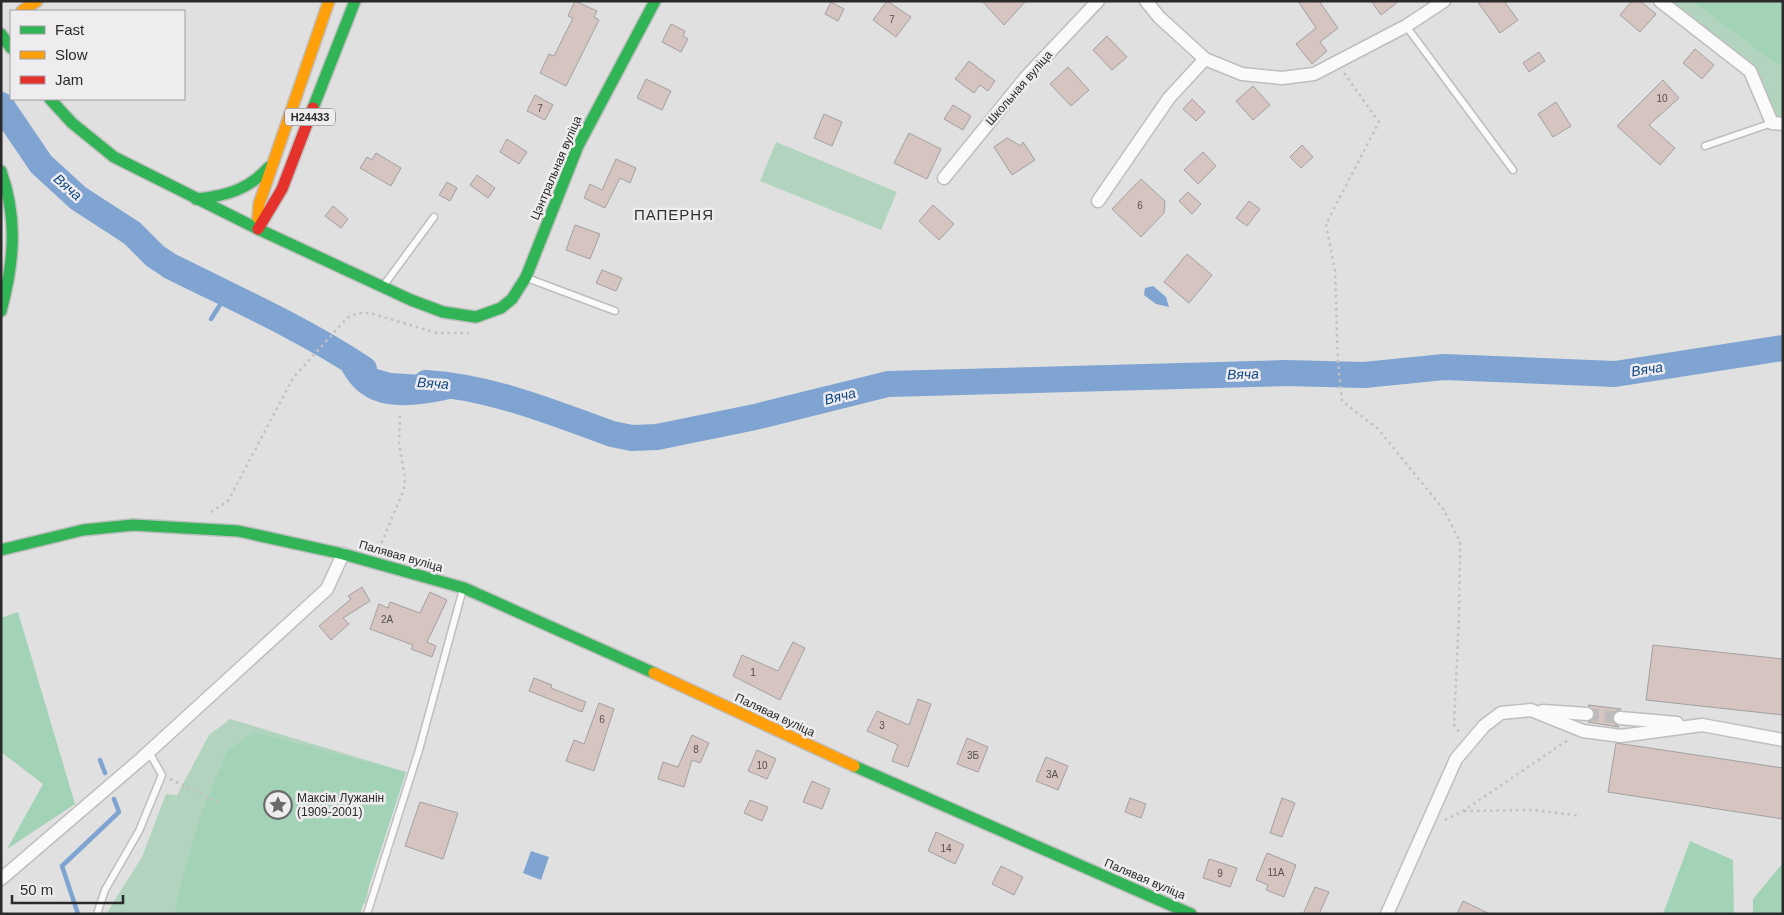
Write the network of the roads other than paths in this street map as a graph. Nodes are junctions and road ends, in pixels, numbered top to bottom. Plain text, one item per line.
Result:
1 (37, 1) edge
2 (329, 1) edge
3 (355, 1) edge
4 (656, 1) edge
5 (1098, 1) edge
6 (1146, 1) edge
7 (1444, 1) edge
8 (1660, 1) edge
9 (24, 10) edge
10 (1406, 26) junction
11 (1, 34) edge
12 (10, 47) edge
13 (1205, 59) junction
14 (51, 100) edge
15 (1778, 123) edge
16 (1705, 146) dead end
17 (273, 163) junction
18 (1513, 170) dead end
19 (1, 171) edge
20 (944, 178) dead end
21 (196, 199) junction
22 (1098, 202) dead end
23 (434, 217) dead end
24 (258, 229) junction
25 (526, 277) junction
26 (383, 286) junction
27 (2, 310) edge
28 (615, 311) dead end
29 (1, 550) edge
30 (343, 554) junction
31 (464, 588) junction
32 (1530, 710) junction
33 (1587, 714) tunnel mouth
34 (1620, 718) tunnel mouth
35 (1702, 724) junction
36 (1783, 740) edge
37 (149, 752) junction
38 (1, 879) edge
39 (97, 914) edge
40 (367, 914) edge
41 (1191, 914) edge
42 (1387, 914) edge

1 - 9 main road
2 - 17 main road, Н24433
3 - 24 main road, Н24433
4 - 25 main road, Цэнтральная вуліца
5 - 20 street, Школьная вуліца
6 - 13 street
7 - 10 street
8 - 15 street
10 - 13 street
10 - 18 lane
11 - 12 main road
13 - 22 street
14 - 21 main road
15 - 16 lane
17 - 21 main road, Н24433
17 - 24 main road, Н24433
19 - 27 main road
21 - 24 main road
23 - 26 lane
24 - 26 main road
25 - 26 main road, Цэнтральная вуліца
25 - 28 lane
29 - 30 main road, Палявая вуліца
30 - 31 main road, Палявая вуліца
30 - 37 street
31 - 40 lane
31 - 41 main road, Палявая вуліца
32 - 33 street
32 - 35 street
32 - 42 street
34 - 35 street
35 - 36 street
37 - 38 street
37 - 39 lane

